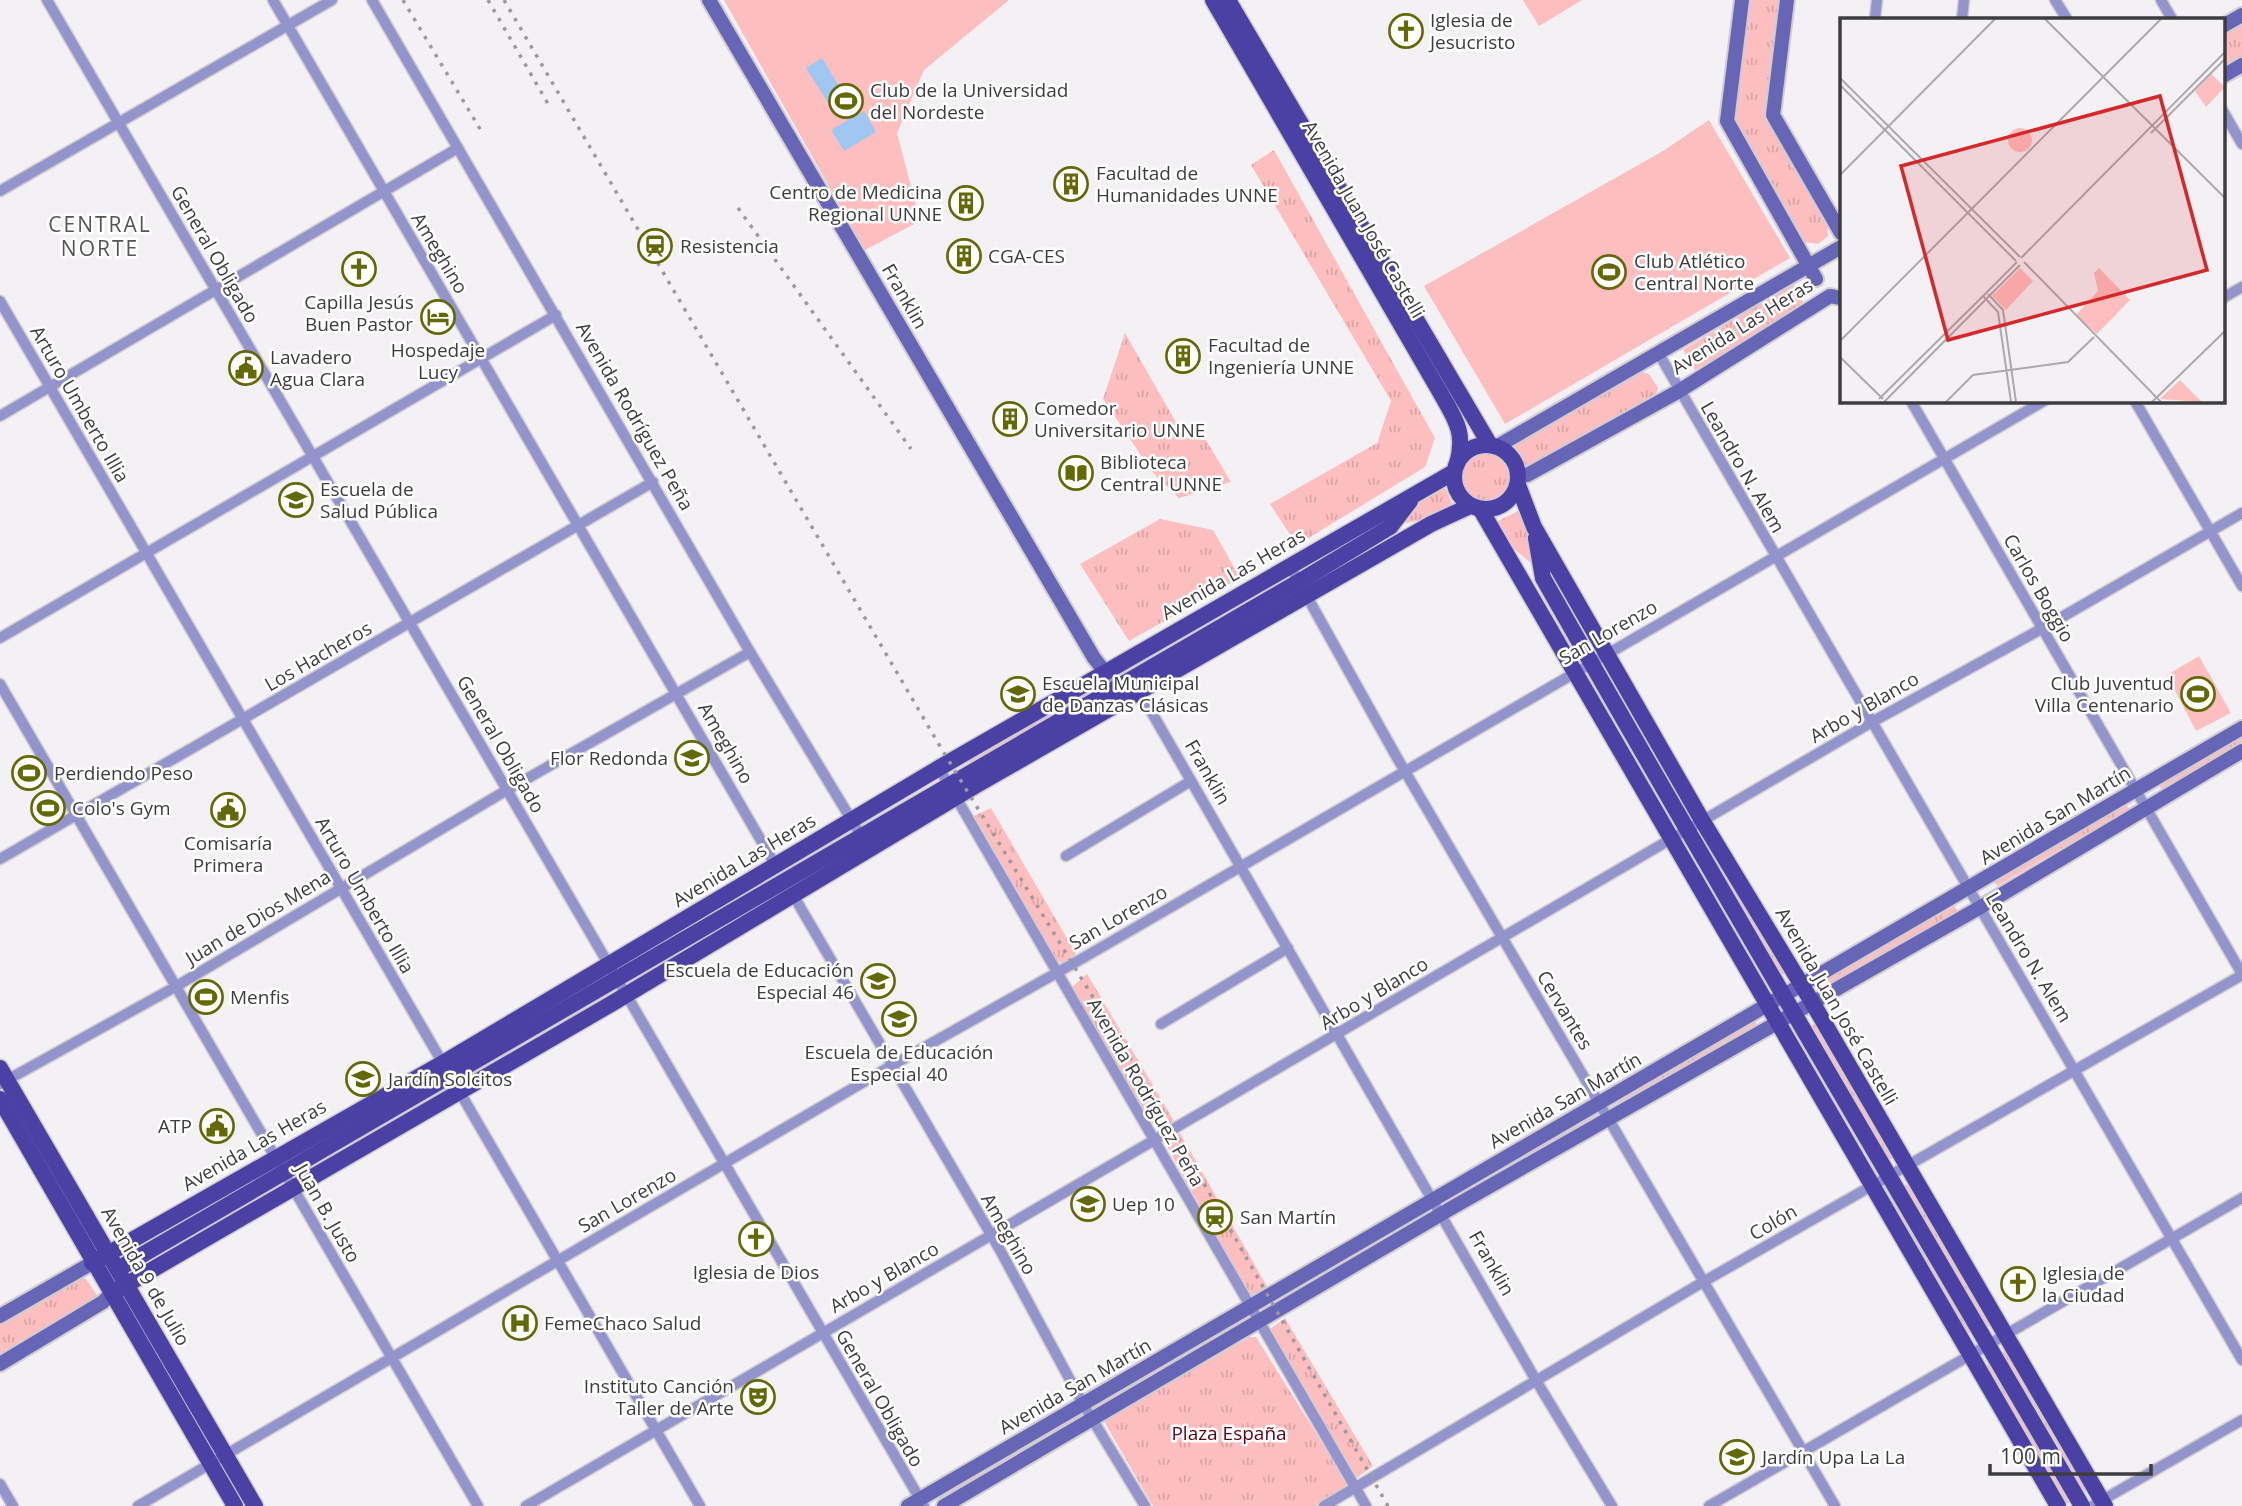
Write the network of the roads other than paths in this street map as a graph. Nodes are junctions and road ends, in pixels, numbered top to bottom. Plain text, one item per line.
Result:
1 (47, 0) edge
2 (272, 0) edge
3 (332, 0) edge
4 (372, 0) edge
5 (709, 0) edge
6 (1213, 0) edge
7 (1228, 0) edge
8 (1742, 0) edge
9 (1787, 0) edge
10 (1877, 0) edge
11 (1964, 0) edge
12 (2055, 0) edge
13 (2161, 0) edge
14 (2242, 15) edge
15 (1875, 18) edge
16 (1962, 18) edge
17 (2063, 18) edge
18 (2171, 18) edge
19 (2224, 25) edge
20 (288, 26) junction
21 (2242, 65) edge
22 (2224, 75) edge
23 (2224, 113) edge
24 (118, 122) junction
25 (2242, 144) edge
26 (458, 148) junction
27 (0, 191) edge
28 (384, 192) junction
29 (1840, 231) edge
30 (1827, 259) edge
31 (2242, 287) edge
32 (215, 289) junction
33 (1836, 297) edge
34 (2224, 297) edge
35 (0, 301) edge
36 (556, 316) junction
37 (1659, 354) junction
38 (482, 358) junction
39 (50, 387) junction
40 (1679, 391) junction
41 (1913, 402) edge
42 (2042, 402) edge
43 (2135, 402) edge
44 (0, 415) edge
45 (1493, 446) junction
46 (313, 456) junction
47 (1944, 458) junction
48 (1455, 468) junction
49 (1519, 481) junction
50 (653, 482) junction
51 (1416, 493) junction
52 (1476, 508) junction
53 (2242, 513) edge
54 (1430, 524) junction
55 (579, 525) junction
56 (1390, 527) junction
57 (1534, 527) junction
58 (2210, 531) junction
59 (1502, 543) junction
60 (147, 553) junction
61 (1774, 556) junction
62 (1290, 566) junction
63 (1543, 578) junction
64 (2242, 586) edge
65 (1303, 589) junction
66 (410, 623) junction
67 (2043, 628) junction
68 (0, 638) edge
69 (750, 652) junction
70 (1606, 652) junction
71 (1590, 662) junction
72 (1574, 671) junction
73 (1105, 672) junction
74 (0, 684) edge
75 (1122, 685) junction
76 (677, 693) junction
77 (1137, 695) junction
78 (243, 719) junction
79 (1872, 722) junction
80 (2242, 728) edge
81 (2242, 751) edge
82 (939, 768) junction
83 (1405, 770) junction
84 (1191, 781) junction
85 (2136, 789) junction
86 (507, 790) junction
87 (951, 792) junction
88 (2147, 807) junction
89 (78, 815) junction
90 (852, 820) junction
91 (1703, 821) junction
92 (1686, 830) junction
93 (1670, 840) junction
94 (865, 842) junction
95 (1066, 856) dead end
96 (0, 859) edge
97 (776, 865) junction
98 (1240, 866) junction
99 (341, 887) junction
100 (789, 887) junction
101 (1968, 889) junction
102 (1979, 908) junction
103 (1502, 938) junction
104 (1288, 948) junction
105 (613, 972) junction
106 (1057, 973) junction
107 (2242, 974) edge
108 (1801, 985) junction
109 (175, 988) junction
110 (626, 994) junction
111 (1785, 995) junction
112 (1812, 1002) junction
113 (1769, 1004) junction
114 (1795, 1011) junction
115 (1778, 1020) junction
116 (1161, 1024) dead end
117 (1338, 1034) junction
118 (443, 1063) junction
119 (891, 1066) junction
120 (2076, 1069) junction
121 (2, 1077) edge
122 (455, 1084) junction
123 (0, 1099) edge
124 (1599, 1102) junction
125 (1610, 1120) junction
126 (1154, 1139) junction
127 (275, 1157) junction
128 (725, 1164) junction
129 (1906, 1167) junction
130 (284, 1171) junction
131 (1889, 1177) junction
132 (293, 1186) junction
133 (1872, 1186) junction
134 (2242, 1198) edge
135 (1434, 1200) junction
136 (1442, 1214) junction
137 (992, 1236) junction
138 (2170, 1239) junction
139 (108, 1254) junction
140 (557, 1260) junction
141 (92, 1263) junction
142 (118, 1269) junction
143 (1703, 1282) junction
144 (119, 1288) junction
145 (1249, 1305) junction
146 (0, 1316) edge
147 (1258, 1321) junction
148 (822, 1332) junction
149 (2004, 1334) junction
150 (1195, 1338) junction
151 (1987, 1344) junction
152 (1203, 1353) junction
153 (1969, 1354) junction
154 (391, 1358) junction
155 (2242, 1360) edge
156 (0, 1364) edge
157 (1537, 1382) junction
158 (1083, 1404) junction
159 (2242, 1420) edge
160 (1093, 1421) junction
161 (657, 1432) junction
162 (1803, 1450) junction
163 (225, 1454) junction
164 (209, 1463) junction
165 (0, 1484) edge
166 (1356, 1488) junction
167 (917, 1504) edge
168 (2100, 1504) edge
169 (13, 1506) edge
170 (138, 1506) edge
171 (235, 1506) edge
172 (255, 1506) edge
173 (478, 1506) edge
174 (526, 1506) edge
175 (700, 1506) edge
176 (944, 1506) edge
177 (1145, 1506) edge
178 (1324, 1506) edge
179 (1366, 1506) edge
180 (1612, 1506) edge
181 (1709, 1506) edge
182 (1835, 1506) edge
183 (2058, 1506) edge
184 (2082, 1506) edge

1 - 24 street, General Obligado
2 - 20 street, Ameghino
3 - 20 street
4 - 26 street, Avenida Rodríguez Peña
5 - 73 main road, Franklin
6 - 48 main road, Avenida Juan José Castelli
7 - 45 main road, Avenida Juan José Castelli
8 - 30 main road
9 - 29 main road
10 - 15 street
11 - 16 street
12 - 17 street
13 - 18 street
14 - 19 main road
20 - 24 street
20 - 28 street, Ameghino
21 - 22 main road
23 - 25 street
24 - 27 street
24 - 32 street, General Obligado
26 - 28 street
26 - 36 street, Avenida Rodríguez Peña
28 - 32 street
28 - 38 street, Ameghino
30 - 33 main road
30 - 37 main road, Avenida Las Heras
31 - 34 street
32 - 39 street
32 - 46 street, General Obligado
33 - 40 main road, Avenida Las Heras
35 - 39 street, Arturo Umberto Illia
36 - 38 street
36 - 50 street, Avenida Rodríguez Peña
37 - 40 street, Leandro N. Alem
37 - 45 main road, Avenida Las Heras
38 - 46 street
38 - 55 street, Ameghino
39 - 44 street
39 - 60 street, Arturo Umberto Illia
40 - 49 main road, Avenida Las Heras
40 - 61 street, Leandro N. Alem
41 - 47 street, Carlos Boggio
42 - 47 street, San Lorenzo
43 - 58 street
45 - 48 main road
45 - 49 main road
46 - 60 street
46 - 66 street, General Obligado
47 - 61 street, San Lorenzo
47 - 67 street, Carlos Boggio
48 - 51 main road, Avenida Las Heras
48 - 52 main road
49 - 52 main road
49 - 57 main road, Avenida Juan José Castelli
50 - 55 street, Los Hacheros
50 - 69 street, Avenida Rodríguez Peña
51 - 56 main road, Avenida Las Heras
51 - 62 main road, Avenida Las Heras
52 - 54 main road, Avenida Las Heras
52 - 59 main road, Avenida Juan José Castelli
53 - 58 street, Arbo y Blanco
54 - 56 main road, Avenida Las Heras
54 - 65 main road, Avenida Las Heras
55 - 66 street, Los Hacheros
55 - 76 street, Ameghino
56 - 65 main road, Avenida Las Heras
57 - 63 main road, Avenida Juan José Castelli
57 - 70 main road, Avenida Juan José Castelli
58 - 64 street
58 - 67 street, Arbo y Blanco
59 - 63 main road, Avenida Juan José Castelli
59 - 72 main road, Avenida Juan José Castelli
60 - 68 street
60 - 78 street, Arturo Umberto Illia
61 - 70 street, San Lorenzo
61 - 79 street, Leandro N. Alem
62 - 65 street, Cervantes
62 - 73 main road, Avenida Las Heras
63 - 71 main road, Avenida Juan José Castelli
65 - 75 main road, Avenida Las Heras
65 - 77 main road, Avenida Las Heras
65 - 83 street, Cervantes
66 - 78 street, Los Hacheros
66 - 86 street, General Obligado
67 - 79 street, Arbo y Blanco
67 - 85 street, Carlos Boggio
69 - 76 street, Juan de Dios Mena
69 - 90 street, Avenida Rodríguez Peña
70 - 71 street, San Lorenzo
70 - 91 main road, Avenida Juan José Castelli
71 - 72 street, San Lorenzo
71 - 92 main road, Avenida Juan José Castelli
72 - 83 street, San Lorenzo
72 - 93 main road, Avenida Juan José Castelli
73 - 75 street, Franklin
73 - 82 main road, Avenida Las Heras
74 - 89 street, Juan B. Justo
75 - 77 street, Franklin
75 - 87 main road, Avenida Las Heras
76 - 86 street, Juan de Dios Mena
76 - 97 street, Ameghino
77 - 84 street, Franklin
77 - 87 main road, Avenida Las Heras
78 - 89 street, Los Hacheros
78 - 99 street, Arturo Umberto Illia
79 - 91 street, Arbo y Blanco
79 - 101 street, Leandro N. Alem
80 - 85 main road, Avenida San Martín
81 - 88 main road, Avenida San Martín
82 - 87 street, Avenida Rodríguez Peña
82 - 90 main road, Avenida Las Heras
83 - 98 street, San Lorenzo
83 - 103 street, Cervantes
84 - 95 street
84 - 98 street, Franklin
85 - 88 street, Carlos Boggio
85 - 101 main road, Avenida San Martín
86 - 99 street, Juan de Dios Mena
86 - 105 street, General Obligado
87 - 94 main road, Avenida Las Heras
87 - 106 street, Avenida Rodríguez Peña
88 - 102 main road, Avenida San Martín
88 - 107 street, Carlos Boggio
89 - 96 street, Los Hacheros
89 - 109 street, Juan B. Justo
90 - 94 street, Avenida Rodríguez Peña
90 - 97 main road, Avenida Las Heras
91 - 92 street, Arbo y Blanco
91 - 108 main road, Avenida Juan José Castelli
92 - 93 street, Arbo y Blanco
92 - 111 main road, Avenida Juan José Castelli
93 - 103 street, Arbo y Blanco
93 - 113 main road, Avenida Juan José Castelli
94 - 100 main road, Avenida Las Heras
97 - 100 street, Ameghino
97 - 105 main road, Avenida Las Heras
98 - 104 street, Franklin
98 - 106 street, San Lorenzo
99 - 109 street, Juan de Dios Mena
99 - 118 street, Arturo Umberto Illia
100 - 105 main road, Avenida Las Heras
100 - 110 main road, Avenida Las Heras
100 - 119 street, Ameghino
101 - 102 street, Leandro N. Alem
101 - 108 main road, Avenida San Martín
102 - 112 main road, Avenida San Martín
102 - 120 street, Leandro N. Alem
103 - 117 street, Arbo y Blanco
103 - 124 street, Cervantes
104 - 116 street
104 - 117 street, Franklin
105 - 110 street, General Obligado
105 - 118 main road, Avenida Las Heras
105 - 122 main road, Avenida Las Heras
106 - 119 street, San Lorenzo
106 - 126 street, Avenida Rodríguez Peña
107 - 120 street, Colón
108 - 111 main road, Avenida San Martín
108 - 112 main road, Avenida Juan José Castelli
109 - 121 street, Juan de Dios Mena
109 - 127 street, Juan B. Justo
110 - 122 main road, Avenida Las Heras
110 - 128 street, General Obligado
111 - 113 main road, Avenida San Martín
111 - 114 main road, Avenida Juan José Castelli
112 - 114 main road, Avenida San Martín
112 - 129 main road, Avenida Juan José Castelli
113 - 115 main road, Avenida Juan José Castelli
113 - 124 main road, Avenida San Martín
114 - 115 main road, Avenida San Martín
114 - 131 main road, Avenida Juan José Castelli
115 - 125 main road, Avenida San Martín
115 - 133 main road, Avenida Juan José Castelli
117 - 126 street, Arbo y Blanco
117 - 135 street, Franklin
118 - 122 street, Arturo Umberto Illia
118 - 127 main road, Avenida Las Heras
119 - 128 street, San Lorenzo
119 - 137 street, Ameghino
120 - 129 street, Colón
120 - 138 street, Leandro N. Alem
121 - 139 main road, Avenida 9 de Julio
122 - 130 main road, Avenida Las Heras
122 - 132 main road, Avenida Las Heras
122 - 140 street, Arturo Umberto Illia
123 - 141 main road, Avenida 9 de Julio
124 - 125 street, Cervantes
124 - 135 main road, Avenida San Martín
125 - 136 main road, Avenida San Martín
125 - 143 street, Cervantes
126 - 137 street, Arbo y Blanco
126 - 145 street, Avenida Rodríguez Peña
127 - 130 street, Juan B. Justo
127 - 139 main road, Avenida Las Heras
128 - 140 street, San Lorenzo
128 - 148 street, General Obligado
129 - 131 street, Colón
129 - 149 main road, Avenida Juan José Castelli
130 - 132 street, Juan B. Justo
130 - 142 main road, Avenida Las Heras
131 - 133 street, Colón
131 - 151 main road, Avenida Juan José Castelli
132 - 144 main road, Avenida Las Heras
132 - 154 street, Juan B. Justo
133 - 143 street, Colón
133 - 153 main road, Avenida Juan José Castelli
134 - 138 street
135 - 136 street, Franklin
135 - 145 main road, Avenida San Martín
136 - 147 main road, Avenida San Martín
136 - 157 street, Franklin
137 - 148 street, Arbo y Blanco
137 - 158 street, Ameghino
138 - 149 street
138 - 155 street, Leandro N. Alem
139 - 141 main road, Avenida Las Heras
139 - 142 main road, Avenida 9 de Julio
140 - 154 street, San Lorenzo
140 - 161 street, Arturo Umberto Illia
141 - 144 main road, Avenida 9 de Julio
141 - 146 main road
142 - 144 main road, Avenida 9 de Julio
143 - 157 street, Colón
143 - 162 street, Cervantes
144 - 156 main road
144 - 163 main road, Avenida 9 de Julio
144 - 164 main road, Avenida 9 de Julio
145 - 147 street, Avenida Rodríguez Peña
145 - 150 main road, Avenida San Martín
147 - 152 main road, Avenida San Martín
147 - 166 street, Avenida Rodríguez Peña
148 - 161 street, Arbo y Blanco
148 - 167 street, General Obligado
149 - 151 street
149 - 168 main road, Avenida Juan José Castelli
150 - 152 main road
150 - 158 main road, Avenida San Martín
151 - 153 street
151 - 184 main road, Avenida Juan José Castelli
152 - 160 main road, Avenida San Martín
153 - 162 street
153 - 183 main road, Avenida Juan José Castelli
154 - 163 street, San Lorenzo
154 - 173 street, Juan B. Justo
157 - 166 street, Colón
157 - 180 street, Franklin
158 - 160 street, Ameghino
158 - 167 main road, Avenida San Martín
159 - 168 street
160 - 176 main road, Avenida San Martín
160 - 177 street, Ameghino
161 - 174 street, Arbo y Blanco
161 - 175 street, Arturo Umberto Illia
162 - 181 street
162 - 182 street, Cervantes
163 - 164 street, San Lorenzo
163 - 172 main road, Avenida 9 de Julio
164 - 170 street, San Lorenzo
164 - 171 main road, Avenida 9 de Julio
165 - 169 street
166 - 178 street, Colón
166 - 179 street, Avenida Rodríguez Peña

